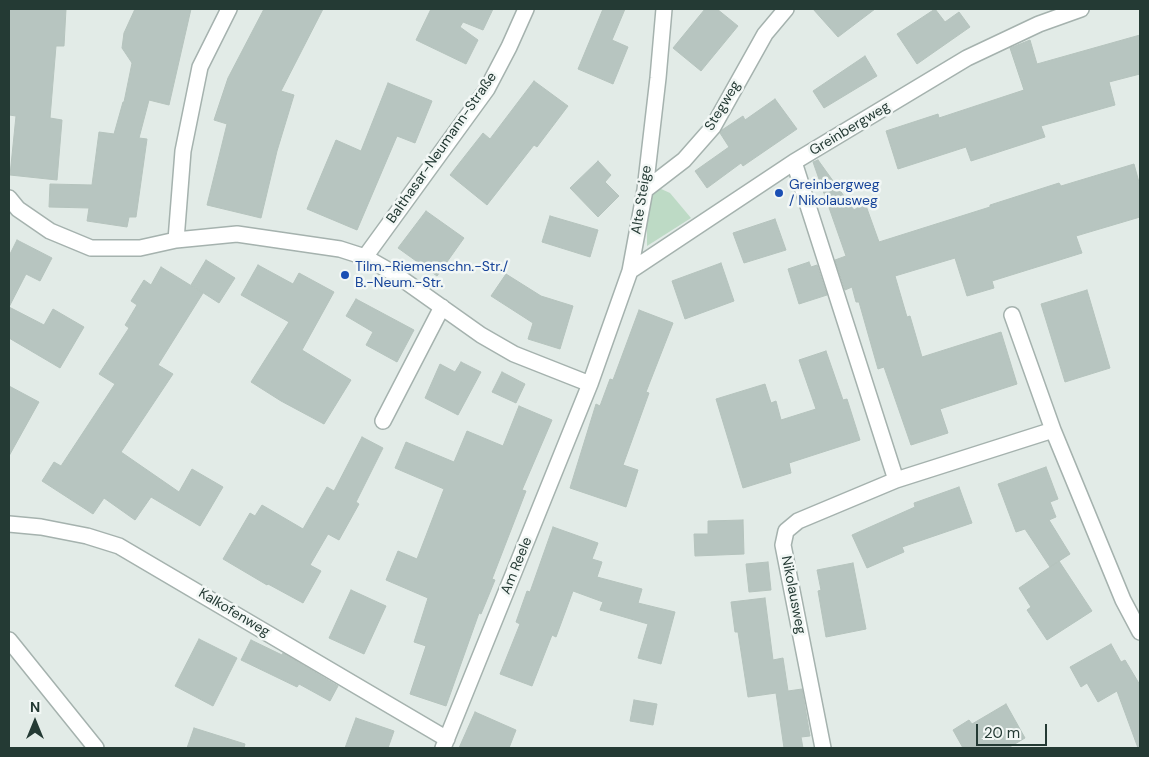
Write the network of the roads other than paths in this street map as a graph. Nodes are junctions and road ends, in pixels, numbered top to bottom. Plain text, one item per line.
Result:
1 (229, 9) edge
2 (526, 9) edge
3 (664, 9) edge
4 (786, 9) edge
5 (1081, 9) edge
6 (794, 162) junction
7 (645, 190) junction
8 (9, 198) edge
9 (176, 240) junction
10 (365, 257) junction
11 (630, 271) junction
12 (442, 307) junction
13 (1012, 315) dead end
14 (590, 384) junction
15 (383, 420) dead end
16 (1052, 430) junction
17 (896, 480) junction
18 (9, 524) edge
19 (1140, 632) edge
20 (9, 640) edge
21 (445, 744) edge
22 (96, 748) edge
23 (823, 748) edge

1 - 9 street
2 - 10 street, Balthasar-Neumann-Straße
3 - 7 street, Alte Steige
4 - 7 street, Stegweg
5 - 6 street, Greinbergweg
6 - 11 street, Greinbergweg
6 - 17 street
7 - 11 street, Alte Steige
8 - 9 street
9 - 10 street
10 - 12 street
11 - 14 street, Alte Steige
12 - 14 street
12 - 15 street
13 - 16 street
14 - 21 street, Am Reele
16 - 17 street, Nikolausweg
16 - 19 street
17 - 23 street, Nikolausweg
18 - 21 street, Kalkofenweg
20 - 22 street

